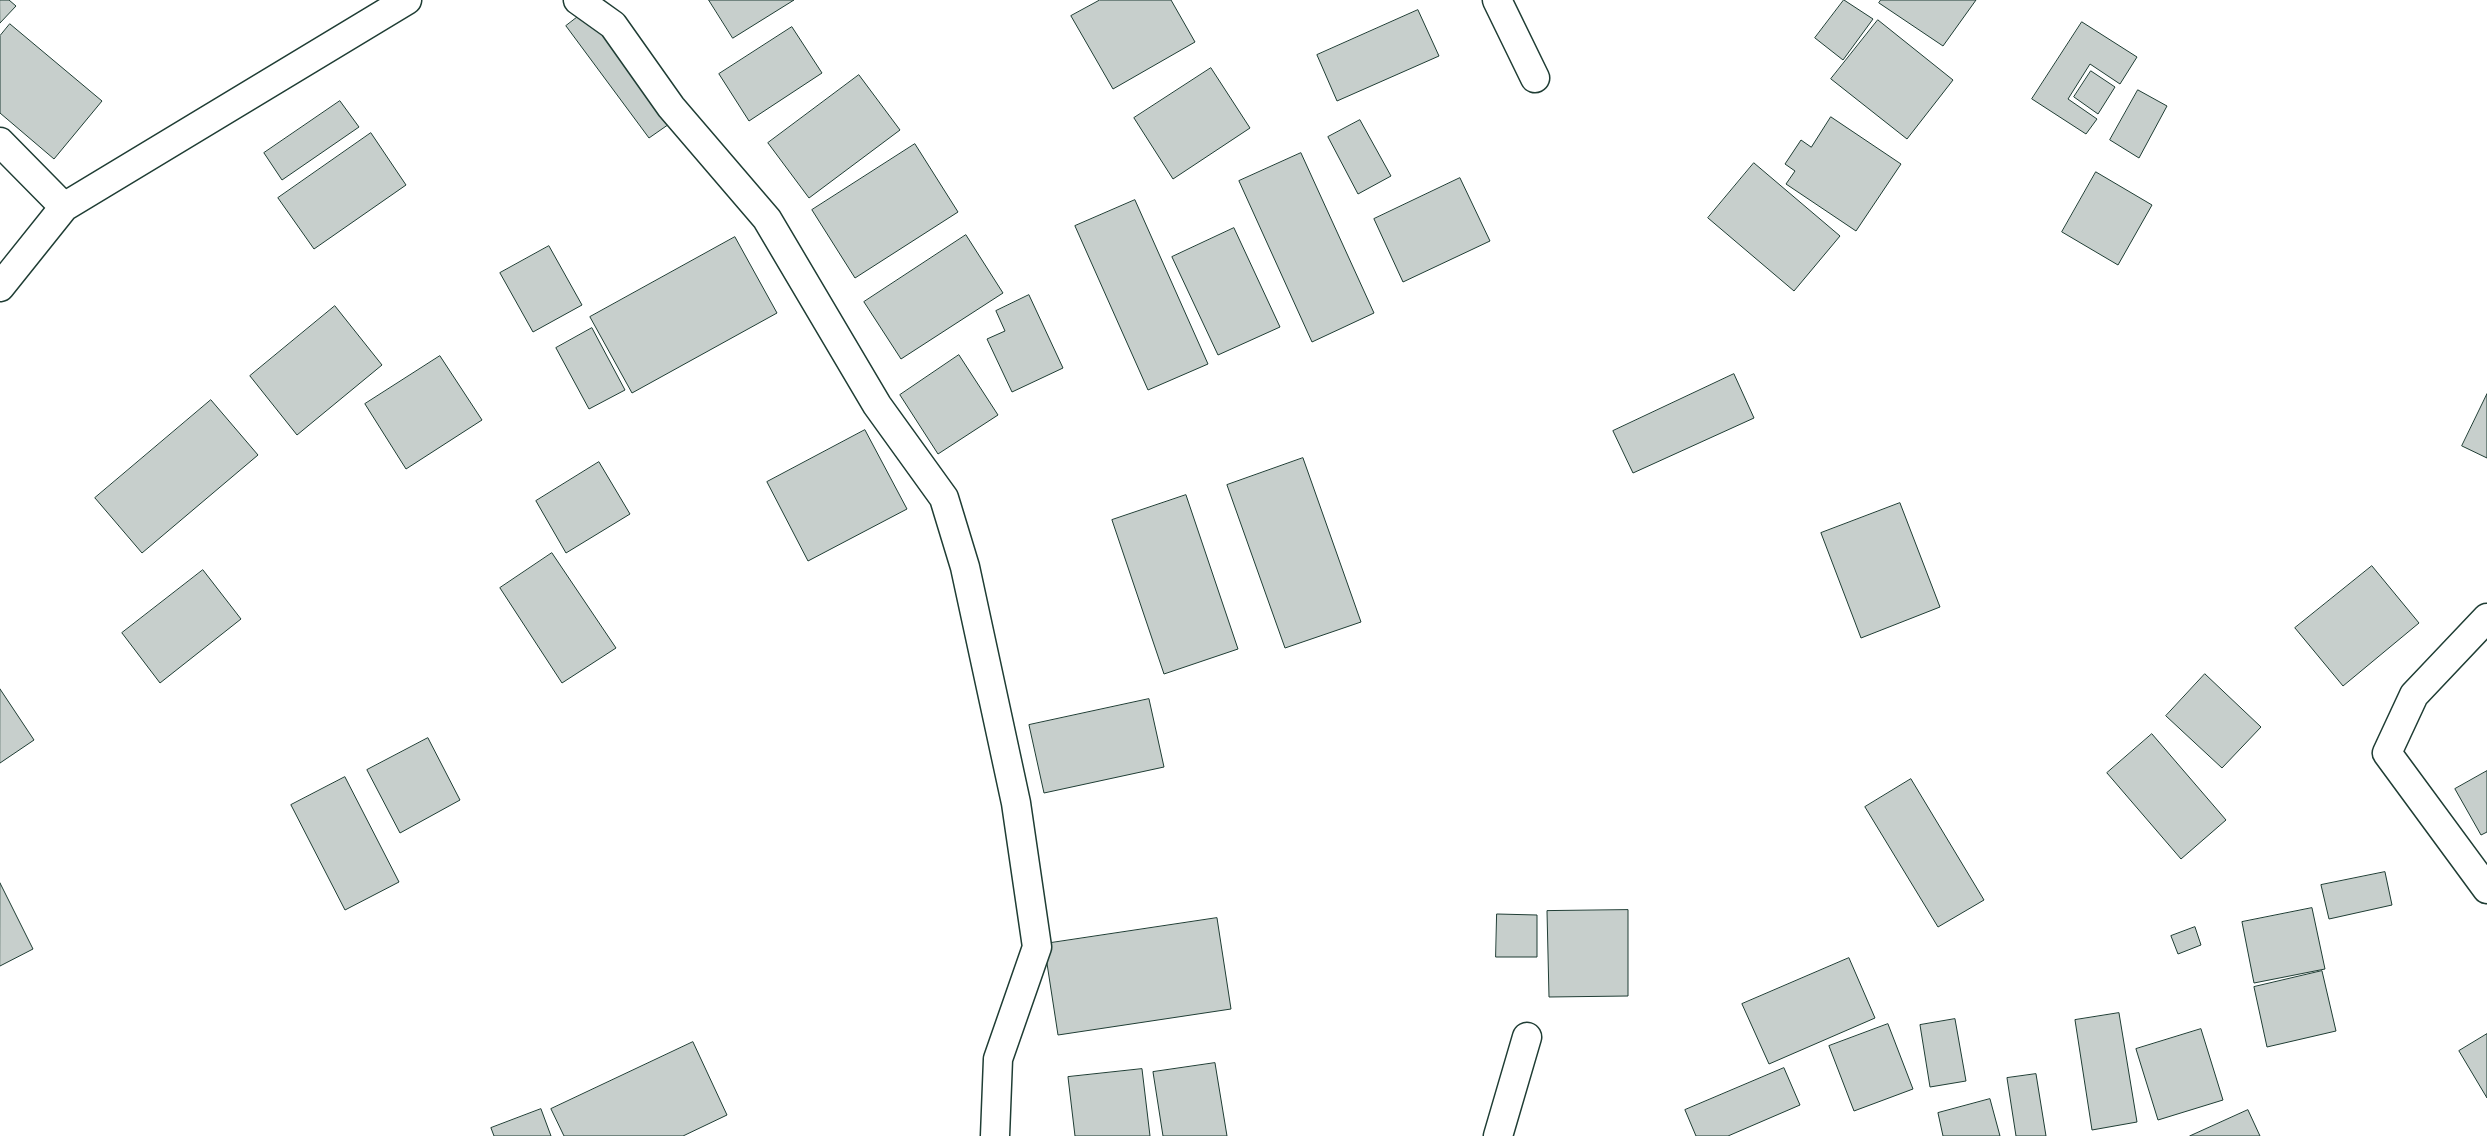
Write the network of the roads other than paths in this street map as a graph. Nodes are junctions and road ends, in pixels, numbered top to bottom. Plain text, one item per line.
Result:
1 (407, 0) edge
2 (578, 0) edge
3 (1497, 0) edge
4 (1535, 78) dead end
5 (0, 142) edge
6 (64, 207) junction
7 (0, 287) edge
8 (2487, 618) edge
9 (2487, 888) edge
10 (1527, 1037) dead end
11 (995, 1136) edge
12 (1498, 1136) edge

1 - 6 street
2 - 11 street
3 - 4 street
5 - 6 street
6 - 7 street
8 - 9 street
10 - 12 street

